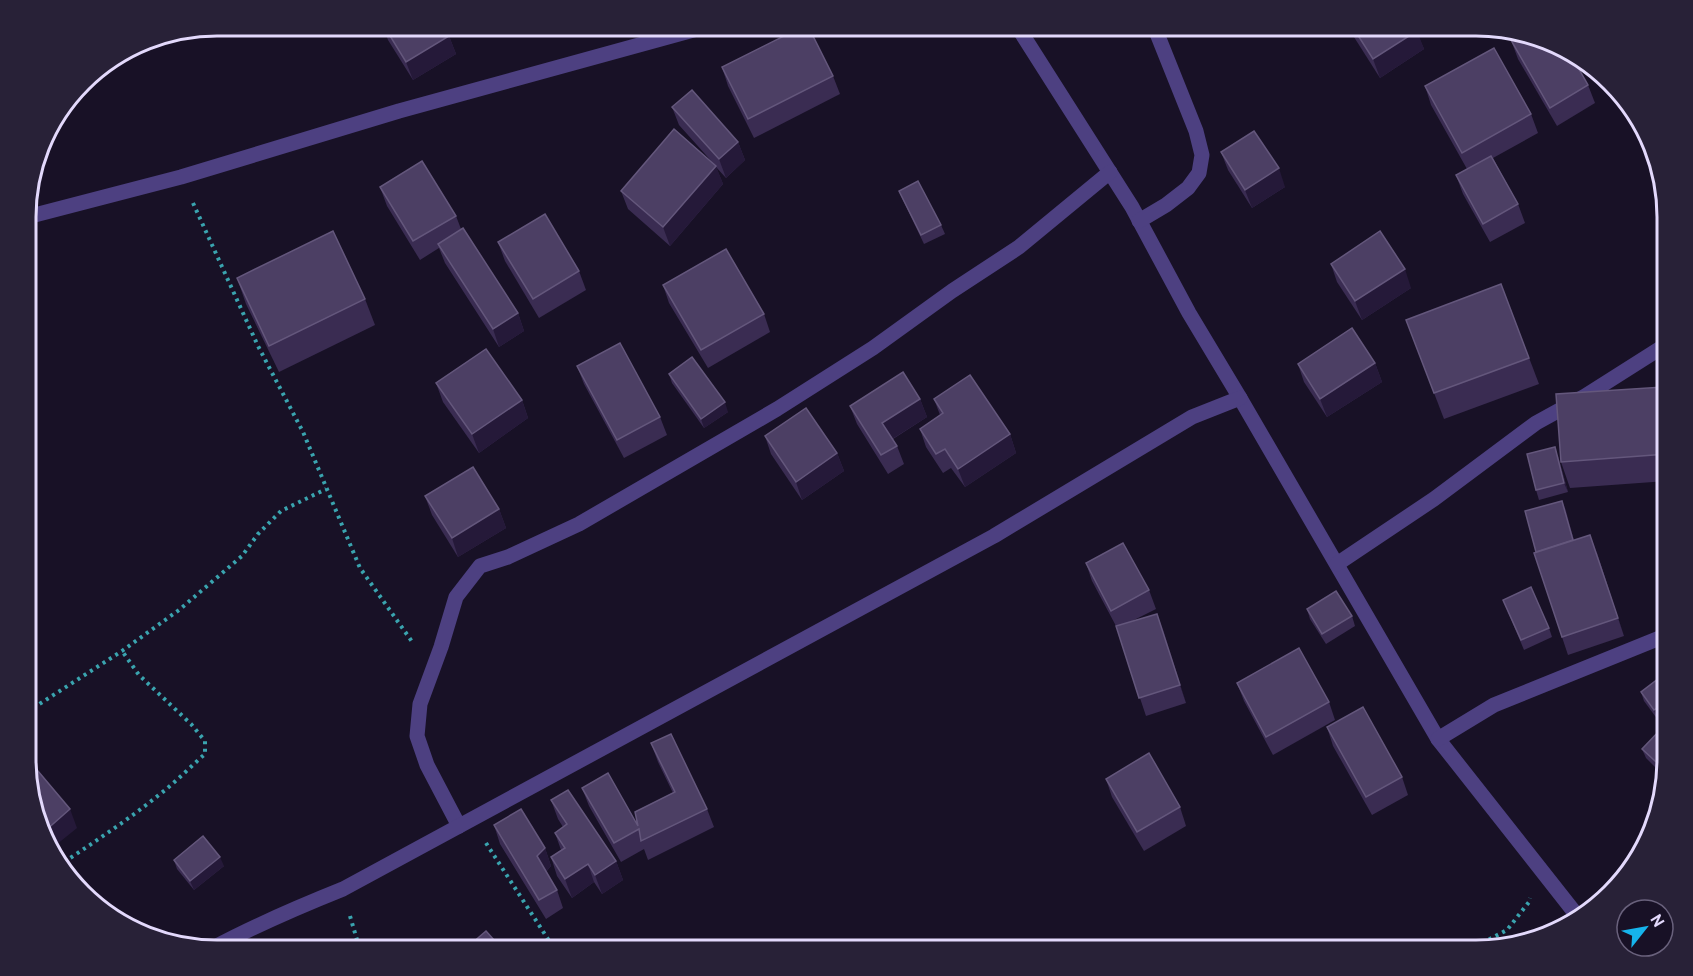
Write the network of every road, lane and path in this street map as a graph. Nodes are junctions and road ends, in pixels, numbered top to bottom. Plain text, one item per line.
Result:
1 (672, 36) edge
2 (1023, 36) edge
3 (1158, 36) edge
4 (1110, 172) junction
5 (181, 177) junction
6 (36, 215) edge
7 (1139, 221) junction
8 (1657, 350) edge
9 (1240, 398) junction
10 (326, 489) junction
11 (1337, 564) junction
12 (1657, 639) edge
13 (122, 651) junction
14 (432, 672) junction
15 (36, 706) edge
16 (1438, 739) junction
17 (465, 823) junction
18 (66, 861) edge
19 (1540, 869) junction
20 (343, 889) junction
21 (1574, 912) edge
22 (228, 940) edge
23 (357, 940) edge
24 (548, 940) edge
25 (1489, 940) edge

1 - 5 street
2 - 4 street
3 - 7 street
4 - 7 street
4 - 14 street
5 - 6 street
5 - 10 path
7 - 9 street
8 - 11 street
9 - 11 street
9 - 17 street
10 - 13 path
10 - 14 path
11 - 16 street
12 - 16 street
13 - 15 path
13 - 18 path
14 - 17 street
16 - 19 street
17 - 20 street
17 - 24 path
19 - 21 street
19 - 25 path
20 - 22 street
20 - 23 path

